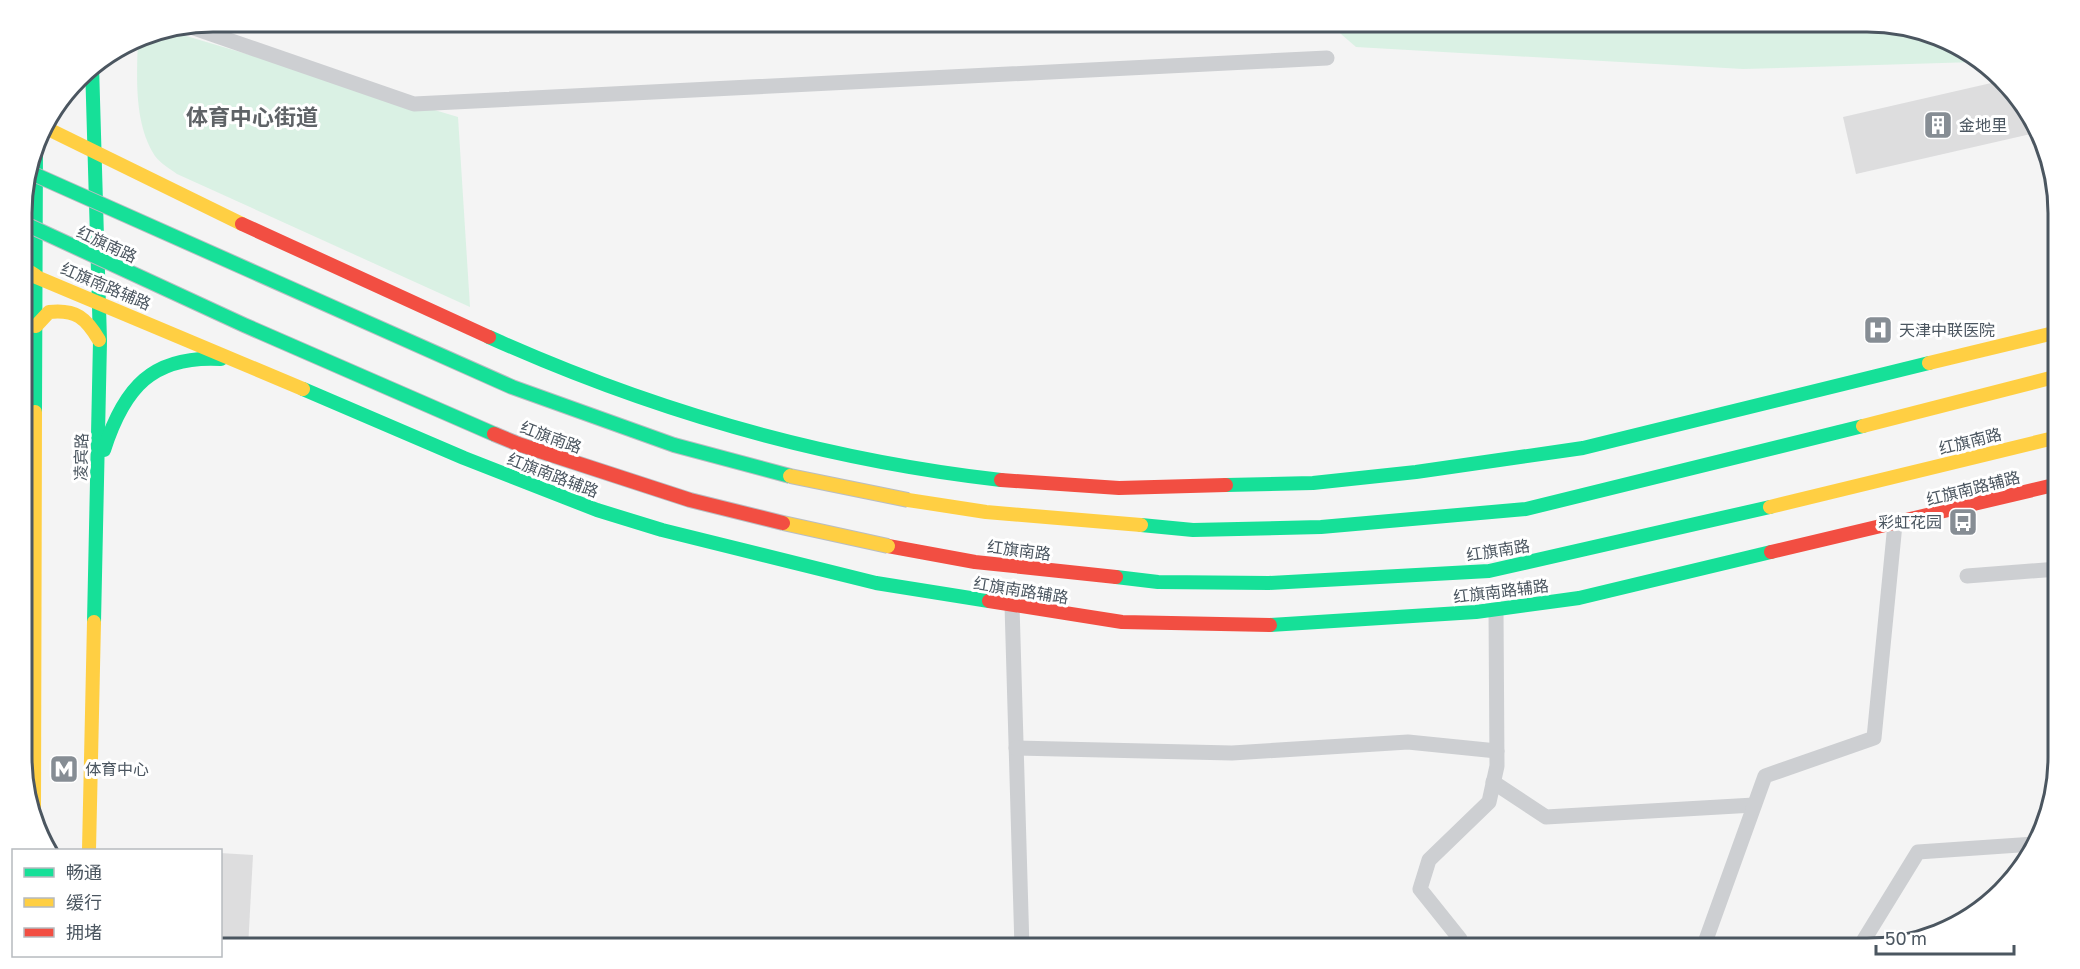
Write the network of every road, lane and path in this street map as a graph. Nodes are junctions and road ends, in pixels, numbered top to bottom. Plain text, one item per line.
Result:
1 (205, 32) edge
2 (1327, 58) dead end
3 (92, 77) edge
4 (51, 131) edge
5 (94, 152) junction
6 (36, 175) edge
7 (36, 175) edge
8 (32, 227) edge
9 (32, 274) edge
10 (36, 276) junction
11 (99, 301) junction
12 (36, 326) junction
13 (2048, 334) edge
14 (100, 341) junction
15 (240, 361) junction
16 (2048, 379) edge
17 (2048, 439) edge
18 (97, 474) junction
19 (2048, 486) edge
20 (1895, 524) junction
21 (2048, 570) edge
22 (1967, 576) dead end
23 (1012, 605) junction
24 (1496, 610) junction
25 (1016, 748) junction
26 (1497, 751) junction
27 (1493, 782) junction
28 (34, 785) edge
29 (1755, 805) junction
30 (2025, 845) edge
31 (89, 849) edge
32 (1459, 937) edge
33 (1708, 937) edge
34 (1866, 937) edge
35 (1022, 938) edge

1 - 2 street
3 - 5 main road, 凌宾路
4 - 5 main road
5 - 11 main road, 凌宾路
5 - 13 main road
6 - 10 main road
7 - 16 main road, 红旗南路, bridge
8 - 17 main road, 红旗南路, bridge
9 - 10 main road, 红旗南路辅路
10 - 11 main road, 红旗南路辅路
10 - 12 main road
11 - 14 main road, 凌宾路
11 - 15 main road, 红旗南路辅路
12 - 14 main road
12 - 28 main road
14 - 18 main road, 凌宾路
15 - 18 main road
15 - 23 main road, 红旗南路辅路
18 - 31 main road, 凌宾路
19 - 20 main road, 红旗南路辅路
20 - 24 main road, 红旗南路辅路
20 - 29 street
21 - 22 street
23 - 24 main road, 红旗南路辅路
23 - 25 street
24 - 26 street
25 - 26 street
25 - 35 street
26 - 27 street
27 - 29 street
27 - 32 street
29 - 33 street
30 - 34 street

